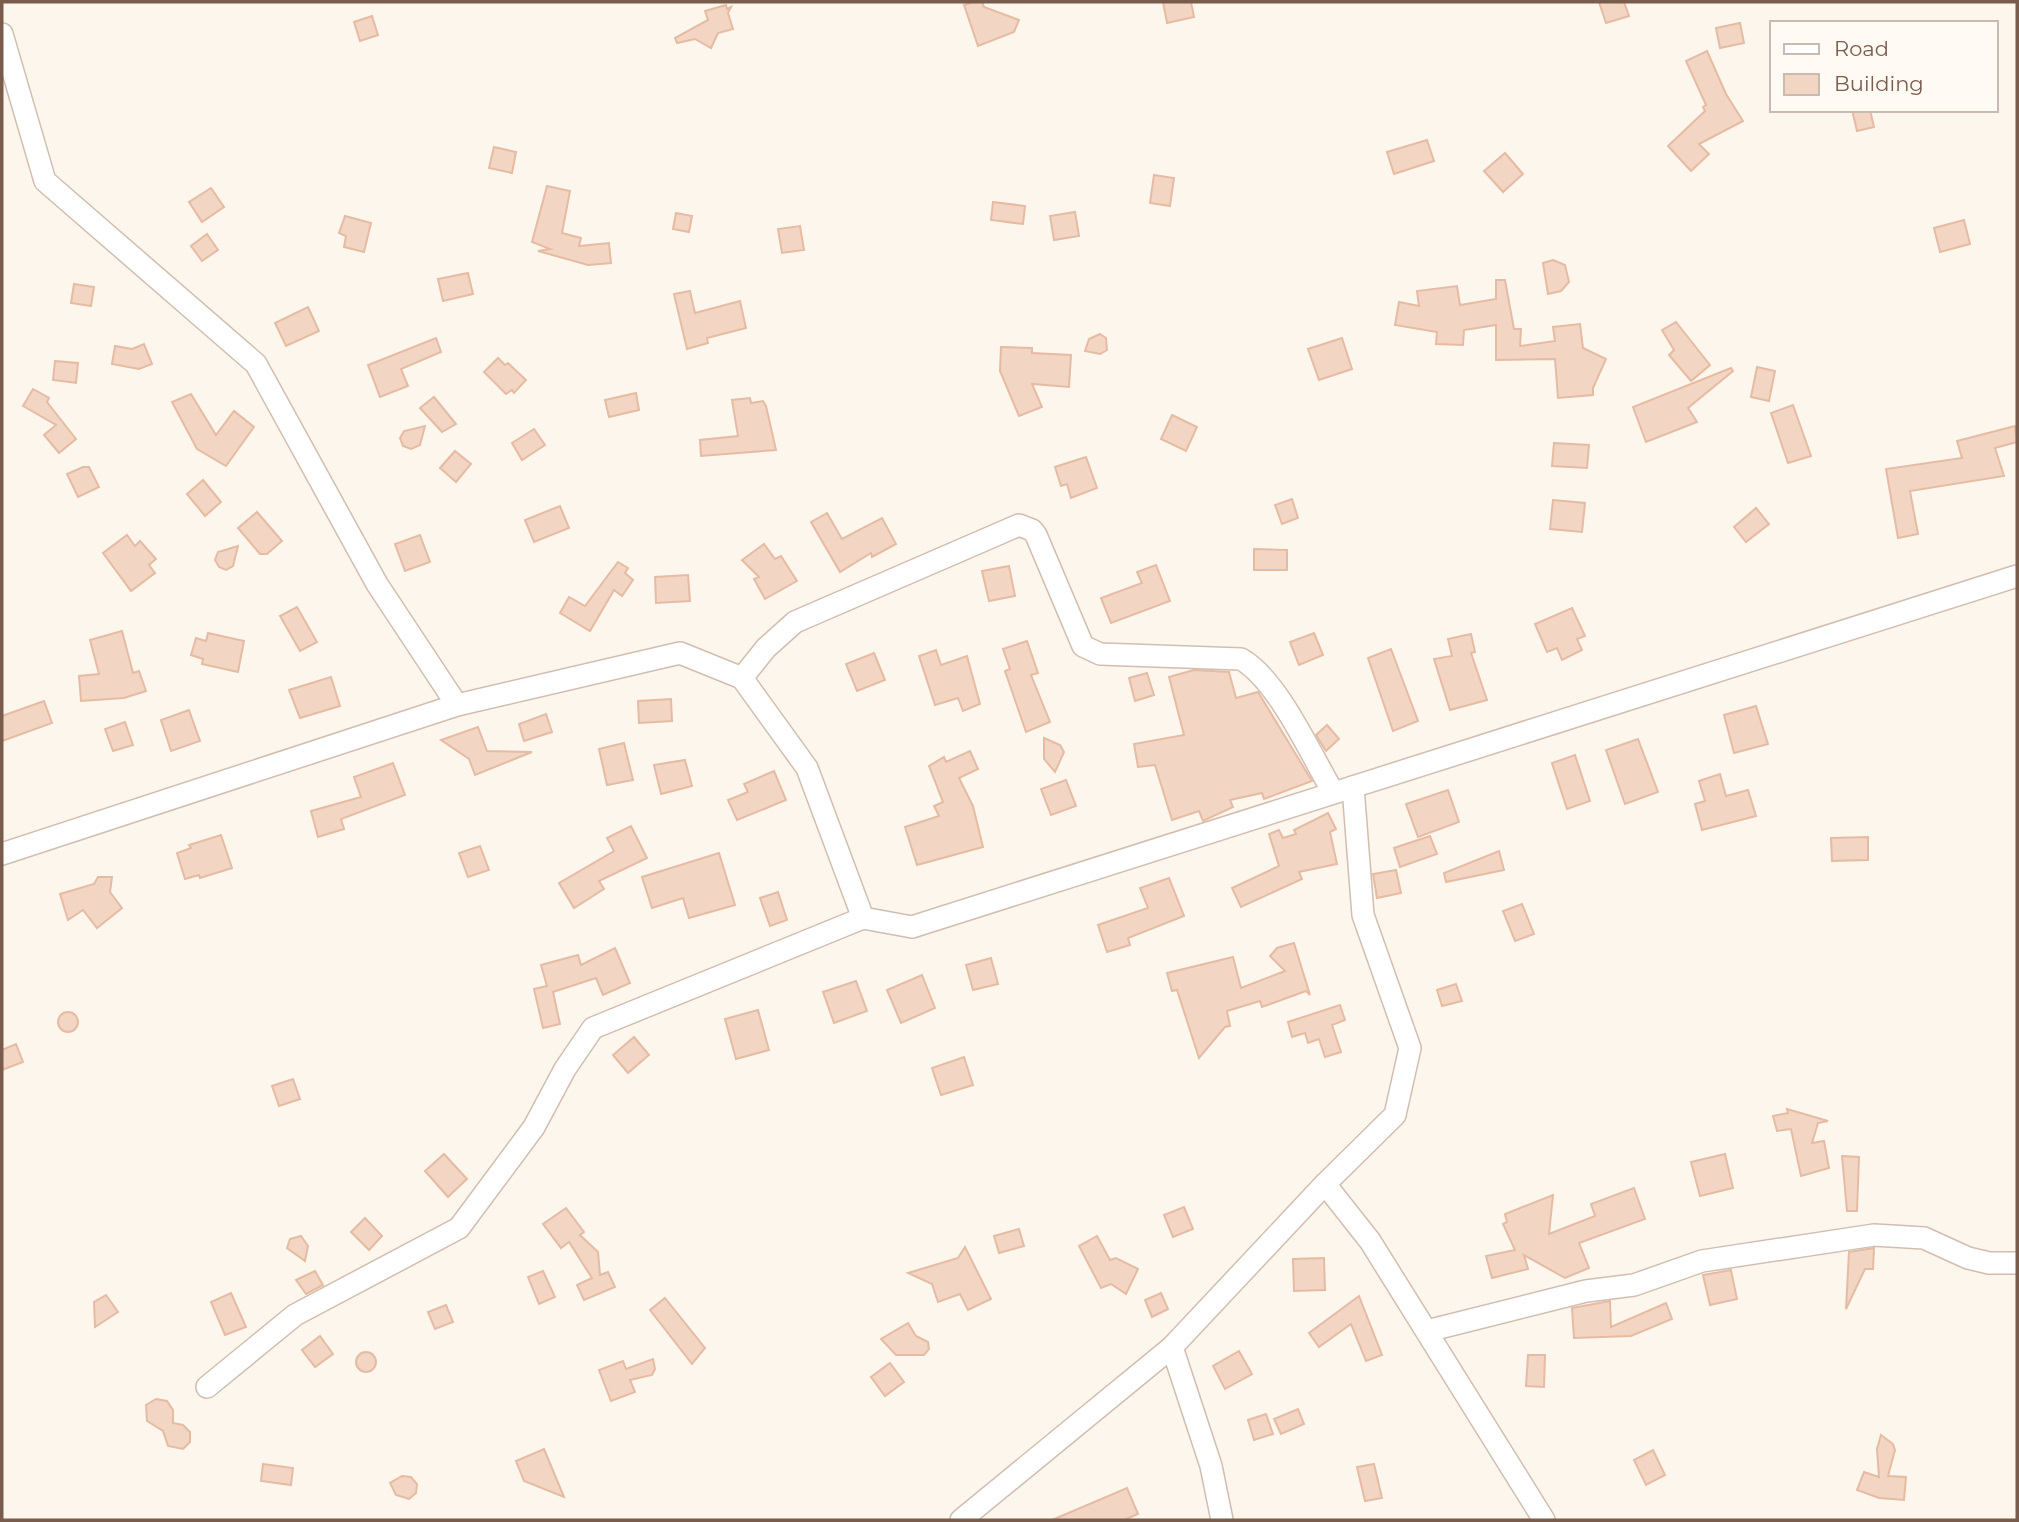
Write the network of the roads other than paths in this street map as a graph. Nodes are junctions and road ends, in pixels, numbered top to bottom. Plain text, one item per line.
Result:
1 (2, 34) edge
2 (2017, 576) edge
3 (743, 678) junction
4 (457, 705) junction
5 (1343, 790) junction
6 (2, 854) edge
7 (863, 918) junction
8 (1325, 1184) junction
9 (2017, 1263) edge
10 (1427, 1331) junction
11 (1172, 1347) junction
12 (207, 1387) dead end
13 (961, 1520) edge
14 (1222, 1520) edge
15 (1544, 1520) edge

1 - 4 street
2 - 5 street
3 - 4 street
3 - 5 street
3 - 7 street
4 - 6 street
5 - 7 street
5 - 8 street
7 - 12 street
8 - 10 street
8 - 11 street
9 - 10 street
10 - 15 street
11 - 13 street
11 - 14 street

